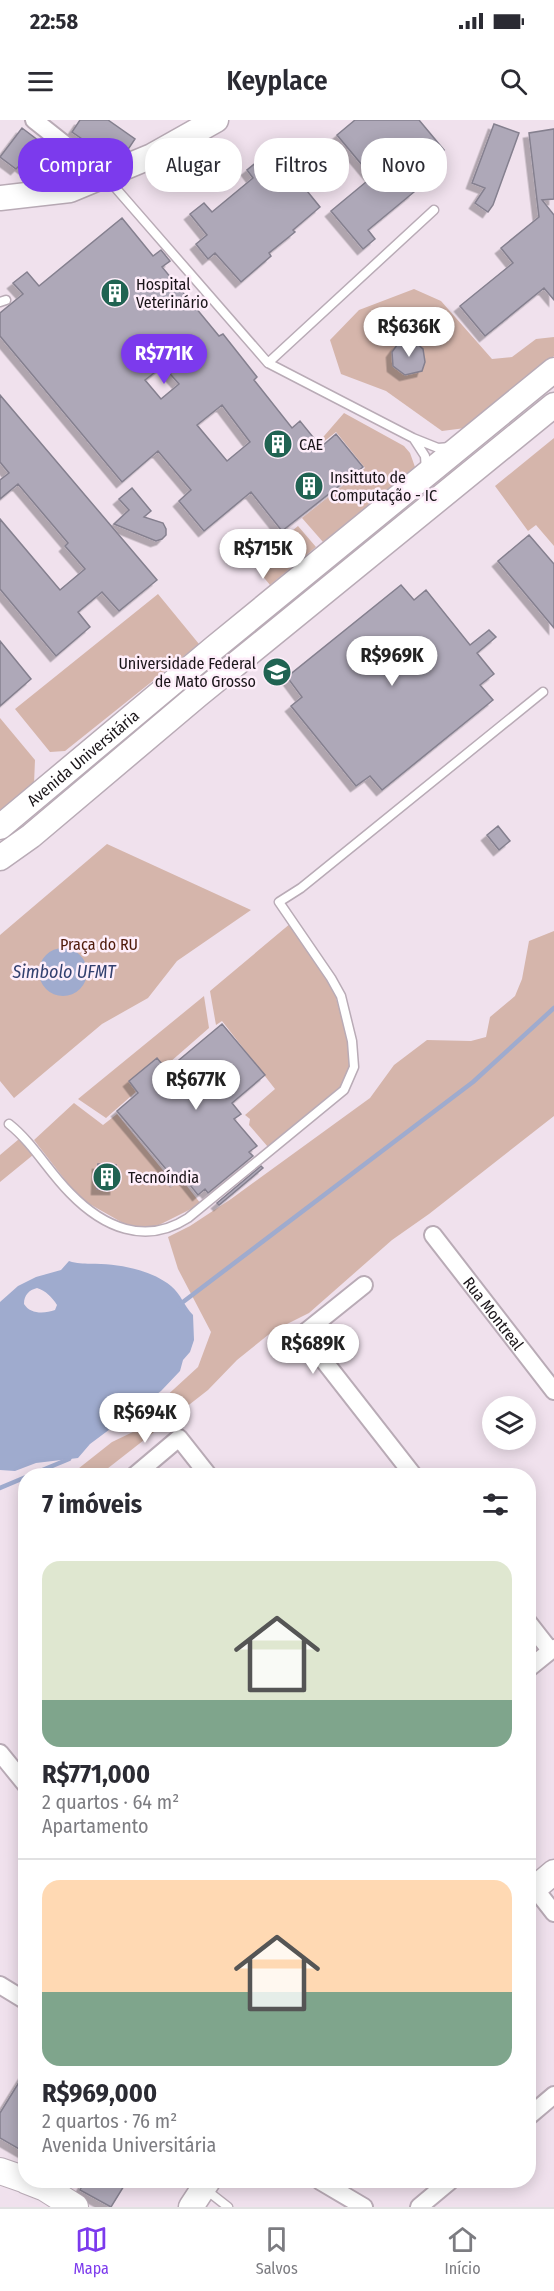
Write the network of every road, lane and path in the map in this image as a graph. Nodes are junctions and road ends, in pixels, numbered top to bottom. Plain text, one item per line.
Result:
1 (34, 120) edge
2 (215, 120) edge
3 (57, 138) edge
4 (133, 165) edge
5 (52, 192) edge
6 (119, 192) edge
7 (0, 198) edge
8 (434, 210) dead end
9 (268, 363) junction
10 (554, 370) edge
11 (554, 405) edge
12 (413, 438) junction
13 (461, 445) junction
14 (426, 474) junction
15 (543, 692) dead end
16 (0, 827) edge
17 (0, 858) edge
18 (9, 1124) dead end
19 (433, 1235) dead end
20 (364, 1285) dead end
21 (554, 1391) edge
22 (143, 1468) edge
23 (203, 1468) edge
24 (408, 1468) edge
25 (536, 1631) edge
26 (552, 1649) edge
27 (536, 1662) edge
28 (0, 1753) edge
29 (18, 1775) edge
30 (554, 1872) edge
31 (536, 1883) edge
32 (536, 1894) edge
33 (554, 1913) edge
34 (0, 1985) edge
35 (18, 1996) edge
36 (554, 2095) edge
37 (536, 2110) edge
38 (0, 2160) edge
39 (0, 2171) edge
40 (18, 2172) edge
41 (18, 2177) edge
42 (43, 2188) edge
43 (332, 2188) edge
44 (442, 2188) edge
45 (201, 2192) edge
46 (75, 2207) edge
47 (228, 2207) edge
48 (364, 2207) edge
49 (419, 2207) edge

1 - 3 street
2 - 4 street
5 - 7 street
6 - 9 lane
8 - 9 lane
9 - 12 lane
10 - 13 street, Avenida Universitária
11 - 17 street, Avenida Universitária
12 - 13 lane
12 - 14 lane
13 - 14 street, Avenida Universitária
14 - 16 street, Avenida Universitária
15 - 18 lane
19 - 21 street, Rua Montreal
20 - 24 street
22 - 23 street
25 - 26 street
26 - 27 street
28 - 29 street
30 - 31 street
32 - 33 street
34 - 35 street
36 - 37 street
38 - 40 street
39 - 41 main road
42 - 46 main road
43 - 48 street
44 - 49 street
45 - 47 lane

